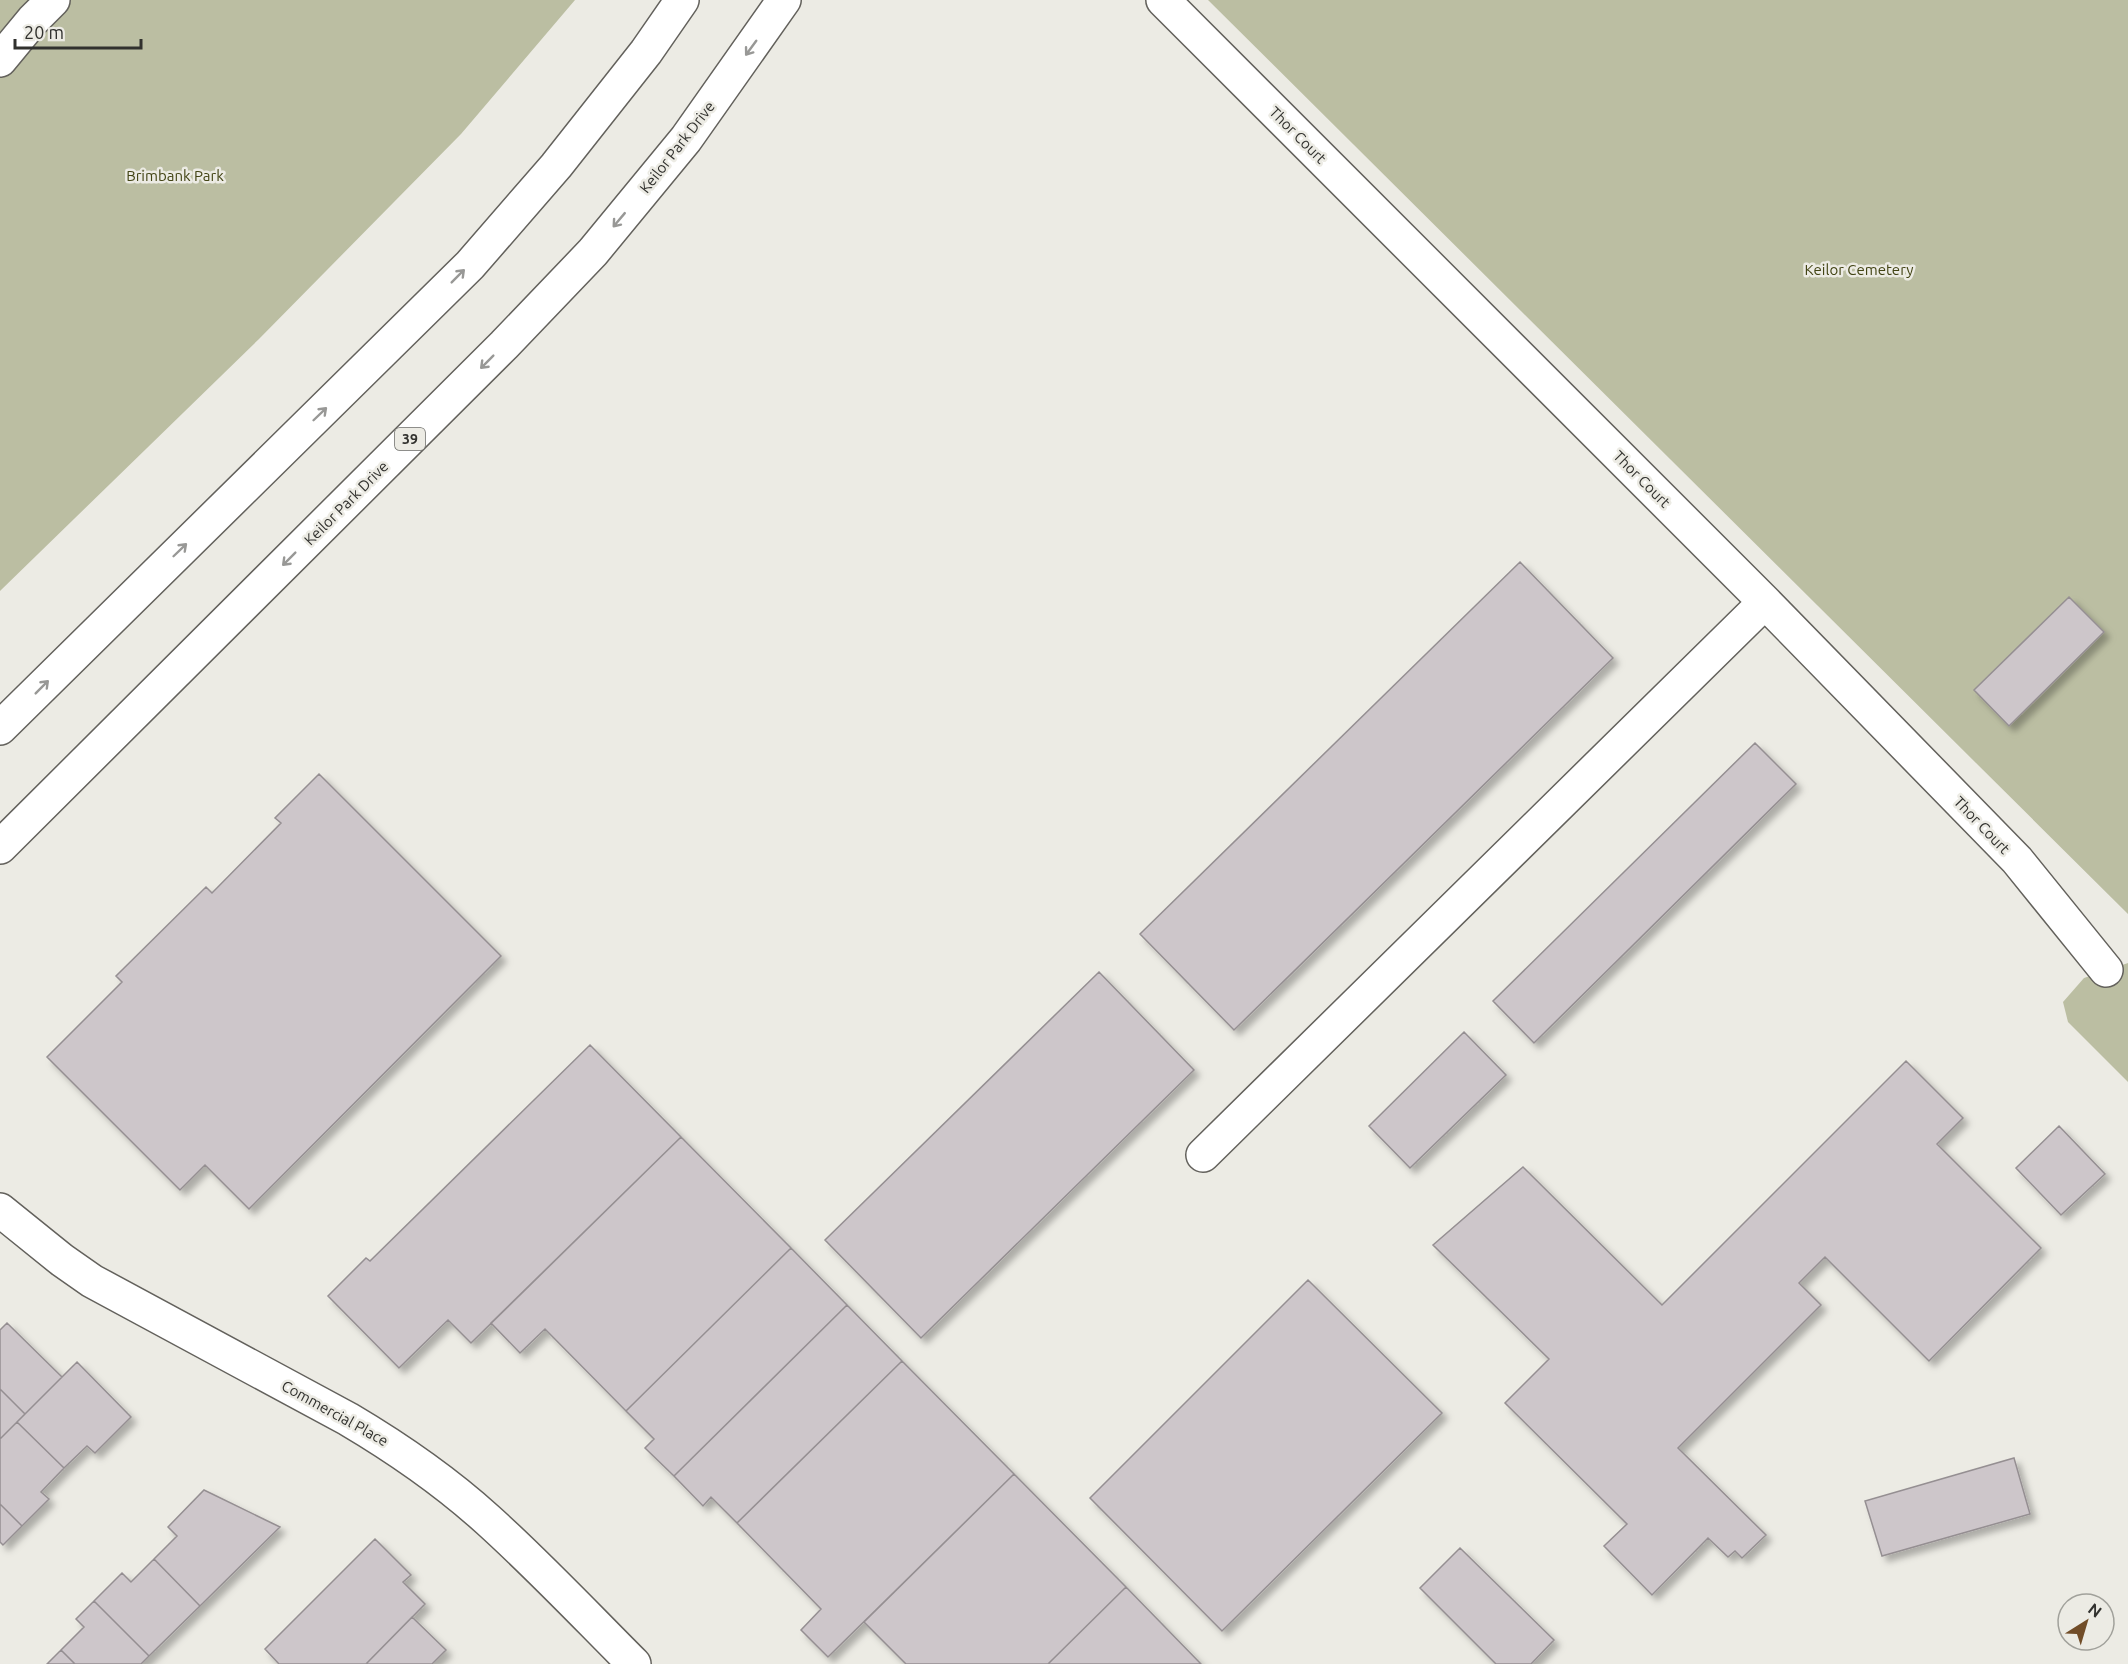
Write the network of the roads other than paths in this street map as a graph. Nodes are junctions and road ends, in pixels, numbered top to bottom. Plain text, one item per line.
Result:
1 (52, 0) edge
2 (682, 0) edge
3 (784, 0) edge
4 (1163, 0) edge
5 (0, 60) edge
6 (1765, 602) junction
7 (0, 728) edge
8 (0, 847) edge
9 (2106, 970) dead end
10 (1203, 1155) dead end
11 (0, 1210) edge
12 (634, 1664) edge

1 - 5 main road
7 -> 2 main road
3 -> 8 main road, Keilor Park Drive / 39
4 - 6 main road, Thor Court
6 - 9 main road, Thor Court
6 - 10 main road
11 - 12 main road, Commercial Place

